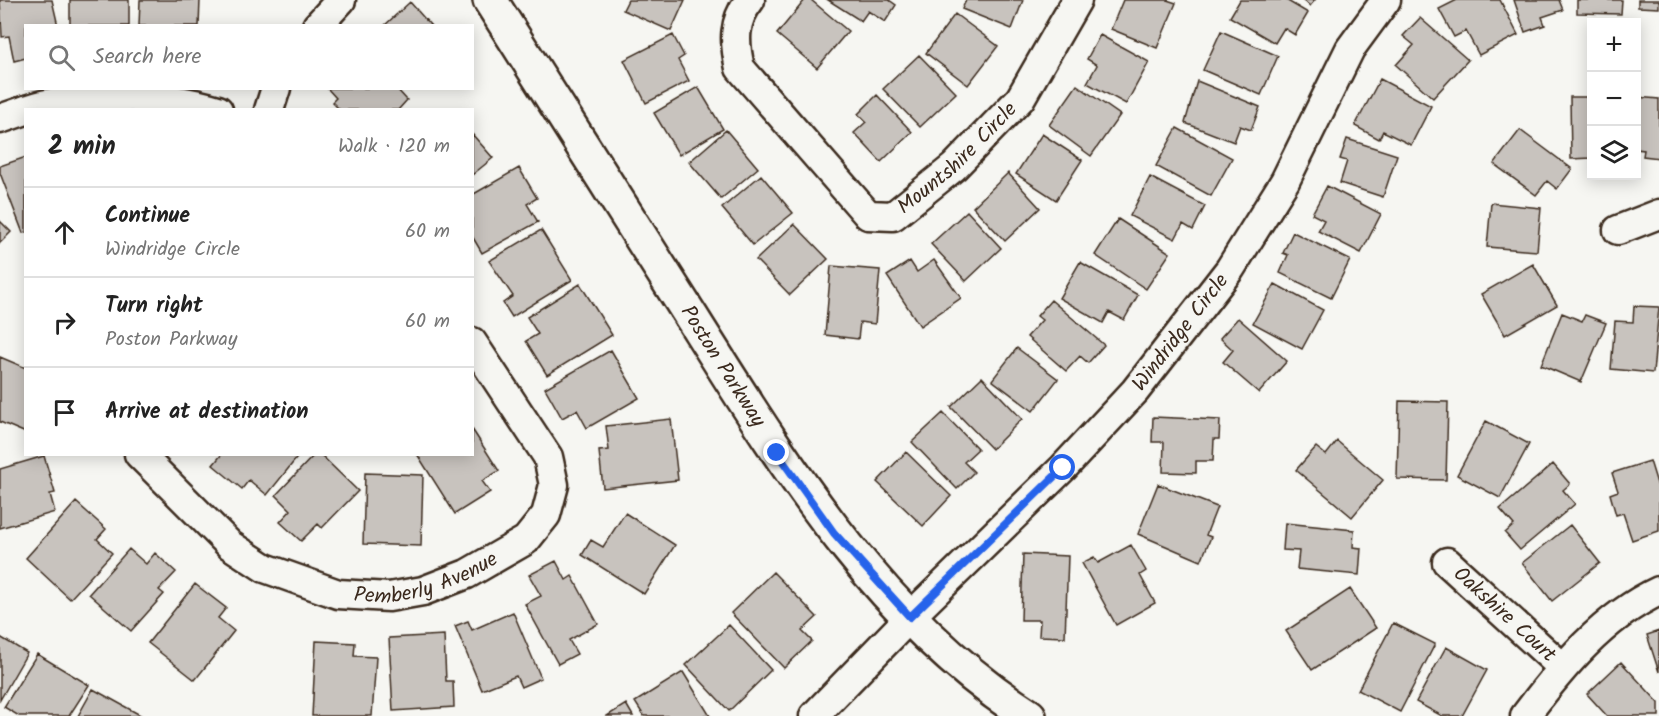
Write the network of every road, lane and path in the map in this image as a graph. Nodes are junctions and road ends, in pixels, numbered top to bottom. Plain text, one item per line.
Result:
1 (341, 0) edge
2 (490, 0) edge
3 (750, 0) edge
4 (1077, 0) edge
5 (1386, 0) edge
6 (318, 24) edge
7 (275, 90) edge
8 (36, 108) edge
9 (205, 108) edge
10 (269, 108) edge
11 (24, 111) edge
12 (0, 119) edge
13 (1659, 214) edge
14 (1618, 230) dead end
15 (474, 345) edge
16 (141, 456) edge
17 (1447, 562) dead end
18 (1659, 591) edge
19 (910, 617) junction
20 (1562, 667) junction
21 (814, 716) edge
22 (1029, 716) edge
23 (1525, 716) edge

1 - 6 street
2 - 19 street, Poston Parkway
3 - 4 street, Mountshire Circle
5 - 19 street, Windridge Circle
7 - 10 street
8 - 9 street
11 - 12 street
13 - 14 street
15 - 16 street, Pemberly Avenue
17 - 20 street, Oakshire Court
18 - 20 street
19 - 21 street
19 - 22 street, Poston Parkway
20 - 23 street

